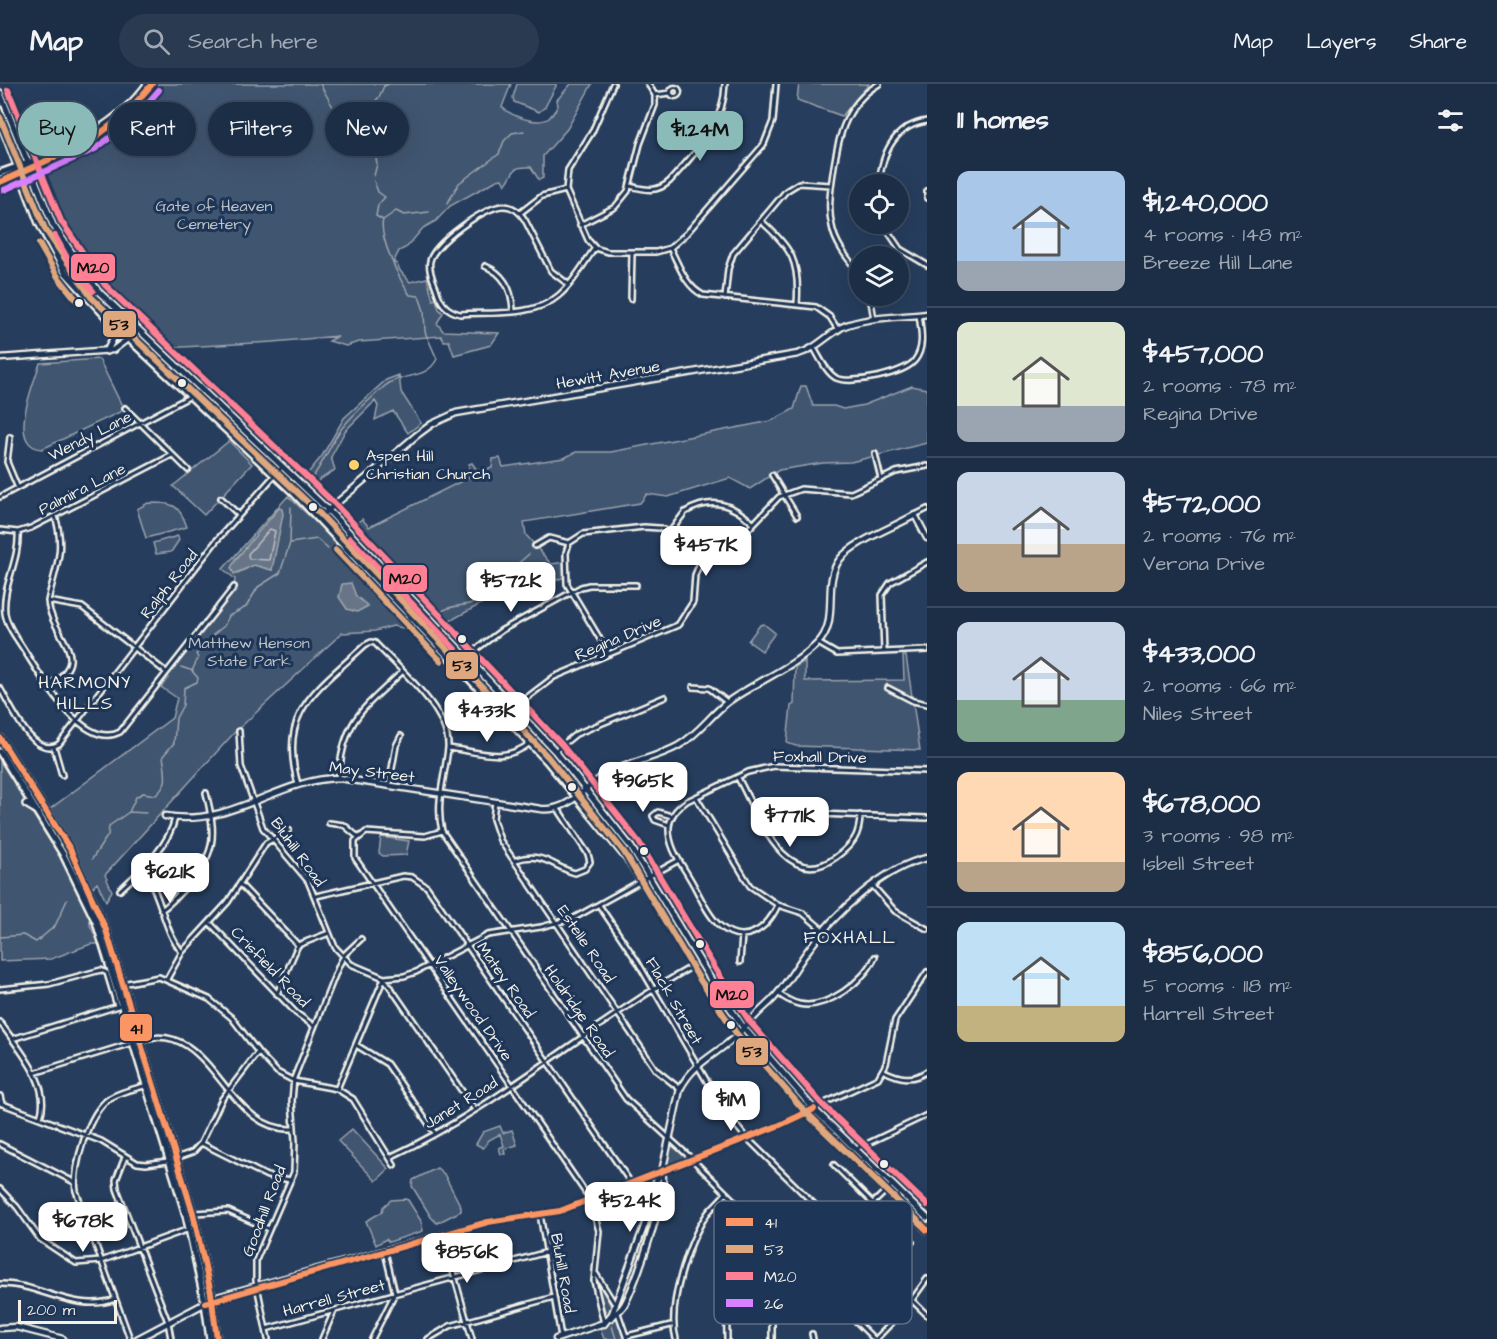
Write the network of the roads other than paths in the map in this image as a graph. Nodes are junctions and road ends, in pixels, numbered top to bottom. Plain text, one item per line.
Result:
1 (147, 84) edge
2 (152, 84) edge
3 (613, 84) edge
4 (648, 84) edge
5 (725, 84) edge
6 (776, 84) edge
7 (879, 84) edge
8 (0, 93) edge
9 (670, 93) dead end
10 (655, 95) junction
11 (0, 120) edge
12 (927, 121) edge
13 (17, 166) junction
14 (29, 166) junction
15 (0, 173) edge
16 (19, 173) junction
17 (881, 174) edge
18 (0, 182) edge
19 (832, 185) junction
20 (630, 186) junction
21 (566, 190) junction
22 (927, 191) edge
23 (927, 198) edge
24 (520, 213) junction
25 (761, 221) junction
26 (580, 225) junction
27 (890, 234) edge
28 (595, 248) junction
29 (670, 248) junction
30 (632, 252) junction
31 (849, 257) edge
32 (927, 265) edge
33 (485, 266) dead end
34 (568, 284) junction
35 (724, 298) junction
36 (631, 299) dead end
37 (797, 304) junction
38 (872, 306) edge
39 (513, 310) junction
40 (927, 314) edge
41 (919, 315) junction
42 (874, 321) junction
43 (114, 326) junction
44 (838, 330) junction
45 (138, 331) junction
46 (129, 340) junction
47 (814, 348) junction
48 (107, 351) junction
49 (0, 358) edge
50 (170, 377) junction
51 (201, 391) junction
52 (191, 396) junction
53 (125, 408) dead end
54 (227, 415) junction
55 (141, 423) junction
56 (10, 437) dead end
57 (172, 454) junction
58 (875, 454) dead end
59 (927, 466) edge
60 (282, 467) junction
61 (188, 470) dead end
62 (276, 475) junction
63 (772, 475) dead end
64 (881, 479) junction
65 (17, 486) junction
66 (785, 494) junction
67 (0, 497) edge
68 (221, 498) dead end
69 (327, 509) junction
70 (927, 509) edge
71 (239, 515) junction
72 (915, 515) junction
73 (55, 516) junction
74 (797, 516) dead end
75 (319, 518) junction
76 (753, 523) junction
77 (0, 530) edge
78 (18, 532) junction
79 (670, 532) junction
80 (927, 538) edge
81 (569, 543) junction
82 (213, 546) junction
83 (535, 546) dead end
84 (217, 549) dead end
85 (702, 558) junction
86 (927, 562) edge
87 (636, 585) dead end
88 (234, 587) dead end
89 (571, 592) junction
90 (48, 601) junction
91 (818, 643) junction
92 (135, 647) junction
93 (927, 650) edge
94 (884, 652) junction
95 (609, 654) junction
96 (467, 656) junction
97 (166, 672) junction
98 (402, 672) junction
99 (47, 686) junction
100 (693, 687) dead end
101 (0, 688) edge
102 (888, 688) dead end
103 (665, 697) dead end
104 (727, 702) junction
105 (927, 704) edge
106 (514, 707) junction
107 (504, 715) junction
108 (79, 719) junction
109 (239, 731) dead end
110 (401, 736) dead end
111 (0, 738) edge
112 (530, 743) junction
113 (54, 747) junction
114 (448, 748) junction
115 (0, 752) edge
116 (555, 752) junction
117 (927, 771) edge
118 (62, 775) dead end
119 (339, 778) junction
120 (738, 778) junction
121 (23, 782) junction
122 (298, 784) junction
123 (389, 785) junction
124 (587, 789) junction
125 (206, 793) dead end
126 (441, 794) junction
127 (578, 796) junction
128 (696, 797) junction
129 (253, 802) junction
130 (495, 802) junction
131 (26, 804) dead end
132 (558, 808) junction
133 (38, 812) junction
134 (818, 814) dead end
135 (860, 815) junction
136 (165, 816) dead end
137 (672, 816) junction
138 (212, 817) junction
139 (175, 818) junction
140 (927, 818) edge
141 (330, 823) dead end
142 (669, 825) junction
143 (289, 830) dead end
144 (442, 831) junction
145 (358, 837) junction
146 (271, 839) junction
147 (927, 858) edge
148 (515, 860) junction
149 (679, 860) junction
150 (141, 870) junction
151 (650, 876) junction
152 (642, 881) junction
153 (372, 882) junction
154 (240, 884) junction
155 (873, 886) junction
156 (120, 890) dead end
157 (316, 896) junction
158 (599, 905) junction
159 (778, 905) junction
160 (161, 910) junction
161 (210, 924) junction
162 (557, 924) junction
163 (927, 929) edge
164 (823, 930) junction
165 (510, 932) junction
166 (329, 933) junction
167 (742, 935) junction
168 (361, 939) dead end
169 (298, 945) junction
170 (467, 945) junction
171 (182, 952) junction
172 (343, 957) junction
173 (875, 957) dead end
174 (740, 962) dead end
175 (429, 965) junction
176 (693, 966) junction
177 (927, 972) edge
178 (384, 978) junction
179 (167, 979) junction
180 (120, 984) junction
181 (0, 989) edge
182 (653, 989) junction
183 (778, 993) junction
184 (277, 994) junction
185 (119, 1005) junction
186 (618, 1012) junction
187 (0, 1022) edge
188 (314, 1026) junction
189 (743, 1027) junction
190 (739, 1033) junction
191 (582, 1037) junction
192 (12, 1039) junction
193 (141, 1040) junction
194 (134, 1042) junction
195 (356, 1045) junction
196 (258, 1052) junction
197 (548, 1061) junction
198 (697, 1064) junction
199 (884, 1071) junction
200 (927, 1071) edge
201 (34, 1073) junction
202 (294, 1081) junction
203 (154, 1083) junction
204 (147, 1086) junction
205 (512, 1086) junction
206 (338, 1089) junction
207 (680, 1089) junction
208 (228, 1090) junction
209 (0, 1096) edge
210 (1, 1103) edge
211 (814, 1109) junction
212 (475, 1110) junction
213 (807, 1113) junction
214 (927, 1115) edge
215 (40, 1118) junction
216 (294, 1129) junction
217 (435, 1133) junction
218 (86, 1136) junction
219 (669, 1137) junction
220 (747, 1137) junction
221 (201, 1143) junction
222 (0, 1144) edge
223 (856, 1149) junction
224 (125, 1157) junction
225 (390, 1157) junction
226 (176, 1158) junction
227 (692, 1159) junction
228 (170, 1160) junction
229 (394, 1164) dead end
230 (834, 1165) dead end
231 (662, 1172) junction
232 (291, 1180) junction
233 (74, 1182) junction
234 (631, 1183) junction
235 (892, 1184) junction
236 (0, 1189) edge
237 (886, 1190) junction
238 (726, 1194) junction
239 (590, 1199) junction
240 (719, 1201) edge
241 (733, 1201) edge
242 (812, 1201) edge
243 (869, 1201) edge
244 (875, 1201) edge
245 (897, 1201) edge
246 (911, 1201) edge
247 (912, 1202) edge
248 (714, 1207) edge
249 (193, 1213) junction
250 (540, 1214) junction
251 (926, 1214) edge
252 (912, 1215) edge
253 (189, 1228) junction
254 (269, 1229) junction
255 (927, 1230) edge
256 (443, 1236) junction
257 (139, 1247) junction
258 (385, 1252) junction
259 (547, 1252) junction
260 (101, 1261) junction
261 (596, 1274) junction
262 (454, 1278) junction
263 (927, 1279) edge
264 (0, 1284) edge
265 (257, 1287) junction
266 (395, 1293) junction
267 (554, 1297) junction
268 (115, 1299) junction
269 (212, 1299) junction
270 (913, 1300) joint
271 (205, 1302) junction
272 (615, 1305) junction
273 (334, 1311) junction
274 (618, 1312) junction
275 (927, 1315) edge
276 (466, 1321) junction
277 (168, 1322) junction
278 (604, 1324) junction
279 (728, 1324) edge
280 (859, 1324) edge
281 (890, 1324) edge
282 (672, 1325) junction
283 (0, 1328) edge
284 (266, 1329) junction
285 (812, 1334) dead end
286 (558, 1338) edge
287 (627, 1338) edge
288 (63, 1339) edge
289 (130, 1339) edge
290 (137, 1339) edge
291 (171, 1339) edge
292 (210, 1339) edge
293 (217, 1339) edge
294 (268, 1339) edge
295 (322, 1339) edge
296 (372, 1339) edge
297 (428, 1339) edge
298 (472, 1339) edge
299 (676, 1339) edge
300 (728, 1339) edge
301 (813, 1339) edge
302 (875, 1339) edge

1 - 14 street
2 - 14 street
3 - 21 street
4 - 10 street
5 - 20 street
6 - 29 street
7 - 19 street
8 - 14 main road
9 - 10 street
10 - 20 street
11 - 13 main road
12 - 17 street
13 - 14 main road
13 - 15 main road
13 - 16 main road
14 - 16 main road
14 - 45 main road
16 - 18 main road
16 - 43 main road
19 - 25 street
19 - 31 street
20 - 26 street
21 - 24 street
21 - 26 street
22 - 23 street
24 - 34 street
24 - 39 street
25 - 35 street
25 - 37 street
26 - 28 street
27 - 32 street
28 - 30 street
28 - 34 street
29 - 30 street
29 - 35 street
30 - 36 street
33 - 39 street
34 - 39 street
35 - 37 street
37 - 44 street
38 - 42 street
40 - 41 street, Hewitt Avenue
41 - 42 street, Hewitt Avenue
41 - 47 street
42 - 44 street, Hewitt Avenue
43 - 46 main road
43 - 48 main road
44 - 47 street, Hewitt Avenue
45 - 46 street
45 - 51 main road
46 - 48 street
46 - 50 main road
47 - 69 street, Hewitt Avenue
48 - 49 street
50 - 51 main road
50 - 52 main road
51 - 54 main road
52 - 54 main road
52 - 55 street, Wendy Lane
52 - 62 main road
53 - 55 street
54 - 60 main road
55 - 57 street
55 - 65 street, Wendy Lane
56 - 65 street
57 - 61 street
57 - 73 street, Palmira Lane
58 - 64 street
59 - 64 street
60 - 62 street, Ralph Road
60 - 69 main road
62 - 71 street, Ralph Road
62 - 75 main road
63 - 66 street
64 - 66 street
65 - 67 street, Wendy Lane
66 - 74 street
66 - 76 street
68 - 71 street
69 - 75 street, Hewitt Avenue
69 - 96 main road
70 - 72 street
71 - 82 street, Ralph Road
72 - 80 street
72 - 91 street
73 - 78 street, Palmira Lane
73 - 90 street
75 - 107 main road
76 - 79 street
76 - 85 street
77 - 78 street, Palmira Lane
78 - 99 street
79 - 81 street
79 - 85 street
81 - 83 street
81 - 89 street
82 - 84 street
82 - 92 street, Ralph Road
85 - 95 street, Regina Drive
86 - 94 street
87 - 89 street
88 - 97 street
89 - 95 street
89 - 96 street
90 - 92 street
90 - 99 street
91 - 94 street
91 - 104 street
92 - 97 street
92 - 108 street, Ralph Road
93 - 94 street
95 - 106 street, Regina Drive
96 - 106 main road
97 - 108 street
98 - 114 street, Holdridge Road
98 - 119 street
98 - 122 street, Holdridge Road
99 - 108 street
100 - 104 street
101 - 113 street
102 - 105 street
103 - 116 street
104 - 124 street
106 - 107 street, Regina Drive
106 - 116 main road
107 - 112 main road
108 - 113 street
109 - 129 street, Bluhill Road
110 - 123 street
111 - 121 main road
112 - 114 street
112 - 127 main road
113 - 118 street
114 - 126 street, Holdridge Road
115 - 121 main road
116 - 124 main road
117 - 120 street, Foxhall Drive
119 - 122 street, May Street
119 - 123 street, May Street
120 - 128 street, Foxhall Drive
120 - 135 street
121 - 133 main road
121 - 180 main road
122 - 129 street, May Street
123 - 126 street, May Street
124 - 127 street
124 - 151 main road
125 - 138 street
126 - 130 street, May Street
126 - 144 street, Holdridge Road
127 - 132 street
127 - 152 main road
128 - 137 street, Foxhall Drive
128 - 159 street
129 - 138 street, May Street
129 - 146 street, Bluhill Road
130 - 132 street, May Street
130 - 148 street, Estelle Road
131 - 133 main road
132 - 148 street
133 - 180 main road
134 - 135 street
135 - 140 street
136 - 139 street, May Street
137 - 142 street
137 - 142 street, Foxhall Drive
138 - 139 street, May Street
138 - 160 street
139 - 150 street
141 - 145 street
142 - 149 street
143 - 146 street
144 - 145 street
144 - 165 street, Holdridge Road
145 - 153 street, Valleywood Drive
146 - 154 street
146 - 157 street, Bluhill Road
147 - 155 street
148 - 162 street, Estelle Road
149 - 151 street
149 - 167 street
150 - 156 street
150 - 160 street
151 - 152 street
151 - 189 main road
152 - 158 street
152 - 176 main road
153 - 157 street, Matey Road
153 - 170 street, Matey Road
153 - 175 street, Valleywood Drive
154 - 161 street
154 - 169 street
155 - 163 street
155 - 164 street
157 - 166 street, Bluhill Road
158 - 162 street
158 - 182 street, Flack Street
159 - 164 street
159 - 167 street
160 - 171 street
161 - 171 street
161 - 184 street, Crisfield Road
162 - 165 street
162 - 186 street, Estelle Road
164 - 183 street
165 - 170 street
165 - 191 street, Holdridge Road
166 - 169 street
166 - 172 street, Bluhill Road
167 - 174 street
168 - 172 street
169 - 184 street
170 - 175 street
170 - 197 street, Matey Road
171 - 179 street
172 - 178 street
172 - 188 street, Goodhill Road
173 - 183 street
175 - 178 street
175 - 205 street, Valleywood Drive
176 - 182 street, Janet Road
176 - 190 main road
177 - 199 street
178 - 195 street
178 - 212 street
179 - 180 street
179 - 196 street
180 - 185 main road
180 - 193 main road
181 - 185 street
182 - 186 street, Janet Road
182 - 198 street, Flack Street
183 - 189 street
184 - 188 street, Crisfield Road
185 - 192 street
185 - 194 main road
186 - 191 street, Janet Road
186 - 207 street, Estelle Road
187 - 192 street
188 - 202 street, Goodhill Road
189 - 190 street
189 - 211 main road
190 - 198 street
190 - 213 main road
191 - 197 street, Janet Road
191 - 219 street, Holdridge Road
192 - 201 street
193 - 203 main road
193 - 208 street
194 - 201 street
194 - 204 main road
195 - 206 street
195 - 217 street
196 - 202 street
196 - 208 street
197 - 205 street, Janet Road
197 - 234 street, Matey Road
198 - 207 street
198 - 220 street, Flack Street
199 - 200 street
199 - 211 street
201 - 215 street
202 - 206 street
202 - 216 street, Goodhill Road
203 - 204 street
203 - 226 main road
204 - 218 street
204 - 228 main road
205 - 212 street, Janet Road
205 - 239 street, Valleywood Drive
206 - 225 street
207 - 219 street
208 - 216 street
208 - 221 street
209 - 210 street
210 - 215 street
211 - 213 street
211 - 223 main road
212 - 217 street, Janet Road
213 - 220 street
213 - 237 main road
214 - 223 street
215 - 218 street
216 - 232 street, Goodhill Road
217 - 225 street, Janet Road
218 - 224 street
218 - 233 street
219 - 227 street, Holdridge Road
219 - 231 street
220 - 227 street
220 - 242 street, Flack Street
221 - 226 street
221 - 232 street
222 - 233 street
223 - 235 main road
224 - 228 street
224 - 257 street
225 - 229 street
226 - 249 main road
227 - 231 street
227 - 238 street, Holdridge Road
228 - 253 main road
230 - 243 street
231 - 234 street
231 - 272 street
231 - 274 street
232 - 254 street, Goodhill Road
233 - 260 street
234 - 239 street
235 - 237 street
235 - 246 main road
236 - 260 street
237 - 244 street
237 - 245 main road
238 - 240 street
238 - 241 street, Holdridge Road
239 - 250 street
239 - 261 street, Valleywood Drive
247 - 251 main road
248 - 282 street
249 - 254 street
249 - 269 main road
250 - 256 street
250 - 259 street, Bluhill Road
252 - 255 main road
253 - 257 street
253 - 271 main road
254 - 265 street, Goodhill Road
256 - 258 street
256 - 262 street
257 - 260 street
257 - 277 street
258 - 265 street
258 - 266 street
259 - 262 street, Harrell Street
259 - 267 street, Bluhill Road
260 - 268 street
261 - 272 street
261 - 278 street, Valleywood Drive
262 - 266 street, Harrell Street
262 - 276 street
263 - 270 street
264 - 268 street
265 - 269 street
265 - 284 street, Goodhill Road
266 - 273 street, Harrell Street
266 - 296 street
267 - 276 street
267 - 286 street, Bluhill Road
268 - 289 street
269 - 271 street
269 - 293 main road
270 - 275 street, Flack Street
271 - 277 street
271 - 292 main road
272 - 274 street
272 - 278 street
273 - 284 street, Harrell Street
273 - 295 street
274 - 278 street
274 - 287 street
276 - 297 street
276 - 298 street
277 - 290 street
277 - 291 street
278 - 286 street
279 - 300 street
280 - 302 street, Holdridge Road
281 - 302 street
282 - 287 street
282 - 299 street
283 - 288 street
284 - 294 street, Goodhill Road
285 - 301 street

